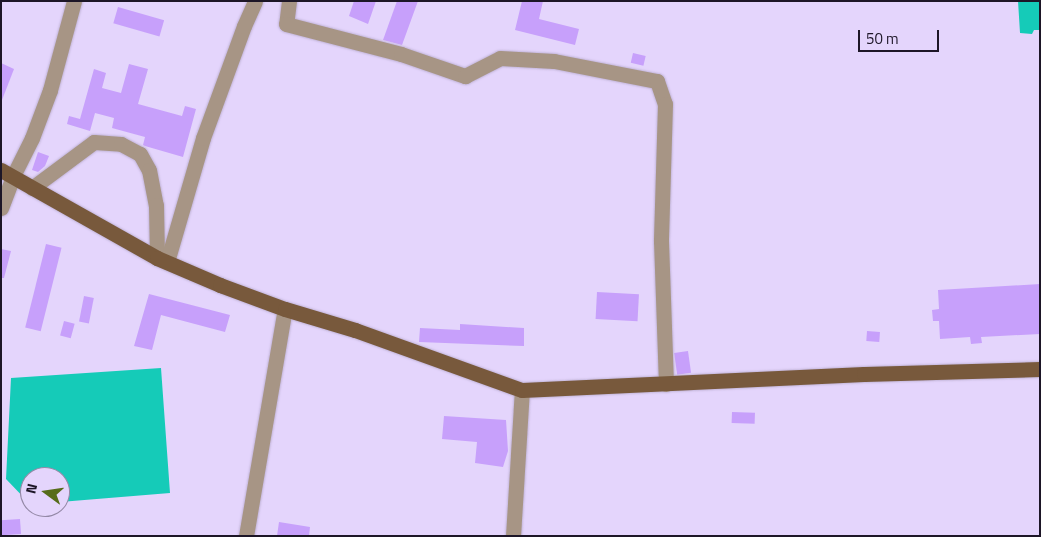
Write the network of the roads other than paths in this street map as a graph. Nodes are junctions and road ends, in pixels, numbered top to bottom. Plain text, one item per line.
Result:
1 (74, 1) edge
2 (255, 1) edge
3 (289, 1) edge
4 (7, 173) edge
5 (32, 188) junction
6 (1, 208) edge
7 (162, 260) junction
8 (285, 309) junction
9 (1040, 369) edge
10 (666, 384) junction
11 (522, 390) junction
12 (246, 536) edge
13 (513, 536) edge

1 - 4 street
2 - 7 street
3 - 10 street
4 - 5 main road
4 - 6 street
5 - 7 main road
5 - 7 street
7 - 8 main road
8 - 11 main road
8 - 12 street
9 - 10 main road
10 - 11 main road
11 - 13 street

